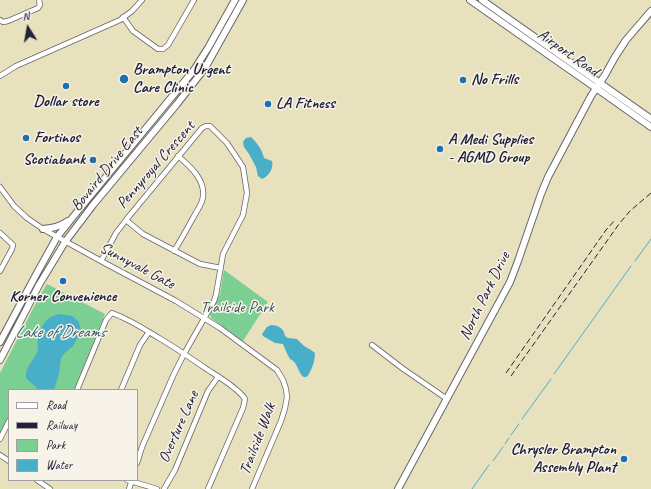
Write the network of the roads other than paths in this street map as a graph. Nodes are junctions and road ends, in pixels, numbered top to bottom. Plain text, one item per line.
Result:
1 (39, 0) edge
2 (142, 0) edge
3 (194, 0) edge
4 (236, 0) edge
5 (243, 0) edge
6 (470, 0) edge
7 (482, 0) edge
8 (651, 11) edge
9 (123, 17) junction
10 (0, 20) edge
11 (0, 76) edge
12 (598, 85) junction
13 (174, 96) junction
14 (177, 104) junction
15 (651, 119) edge
16 (651, 128) edge
17 (178, 156) junction
18 (0, 187) edge
19 (72, 218) junction
20 (126, 220) junction
21 (42, 229) junction
22 (0, 234) edge
23 (58, 237) junction
24 (65, 242) junction
25 (174, 251) junction
26 (101, 262) junction
27 (221, 268) junction
28 (0, 271) edge
29 (204, 318) junction
30 (149, 332) junction
31 (0, 342) edge
32 (372, 345) dead end
33 (184, 354) junction
34 (0, 360) edge
35 (218, 377) junction
36 (77, 389) edge
37 (121, 389) edge
38 (446, 399) junction
39 (8, 423) edge
40 (0, 439) edge
41 (138, 460) edge
42 (38, 481) edge
43 (133, 481) edge
44 (50, 489) edge
45 (157, 489) edge
46 (164, 489) edge
47 (208, 489) edge
48 (252, 489) edge
49 (398, 489) edge

1 - 10 street
2 - 9 street
3 - 9 street
4 - 13 main road, Bovaird Drive East
5 - 14 main road, Bovaird Drive East
6 - 12 main road, Airport Road
7 - 12 main road, Airport Road
8 - 12 main road, North Park Drive
9 - 11 street
12 - 15 main road, Airport Road
12 - 16 main road, Airport Road
12 - 38 main road, North Park Drive
13 - 14 main road
13 - 19 main road, Bovaird Drive East
14 - 24 main road, Bovaird Drive East
17 - 20 street, Pennyroyal Crescent
17 - 25 street
17 - 27 street, Pennyroyal Crescent
18 - 21 street, Sunnyvale Gate
19 - 21 main road
19 - 23 main road, Bovaird Drive East
20 - 25 street
20 - 26 street, Pennyroyal Crescent
21 - 23 street, Sunnyvale Gate
22 - 28 street
23 - 24 street, Sunnyvale Gate
23 - 31 main road, Bovaird Drive East
24 - 26 street, Sunnyvale Gate
24 - 34 main road, Bovaird Drive East
25 - 27 street
26 - 29 street, Sunnyvale Gate
27 - 29 street, Pennyroyal Crescent
29 - 33 street, Pennyroyal Crescent
29 - 48 street, Trailside Walk
30 - 33 street
30 - 36 street
30 - 37 street
32 - 38 street
33 - 35 street
33 - 41 street, Pennyroyal Crescent
35 - 46 street, Overture Lane
35 - 47 street
38 - 49 main road, North Park Drive
39 - 40 street
42 - 44 street
43 - 45 street

